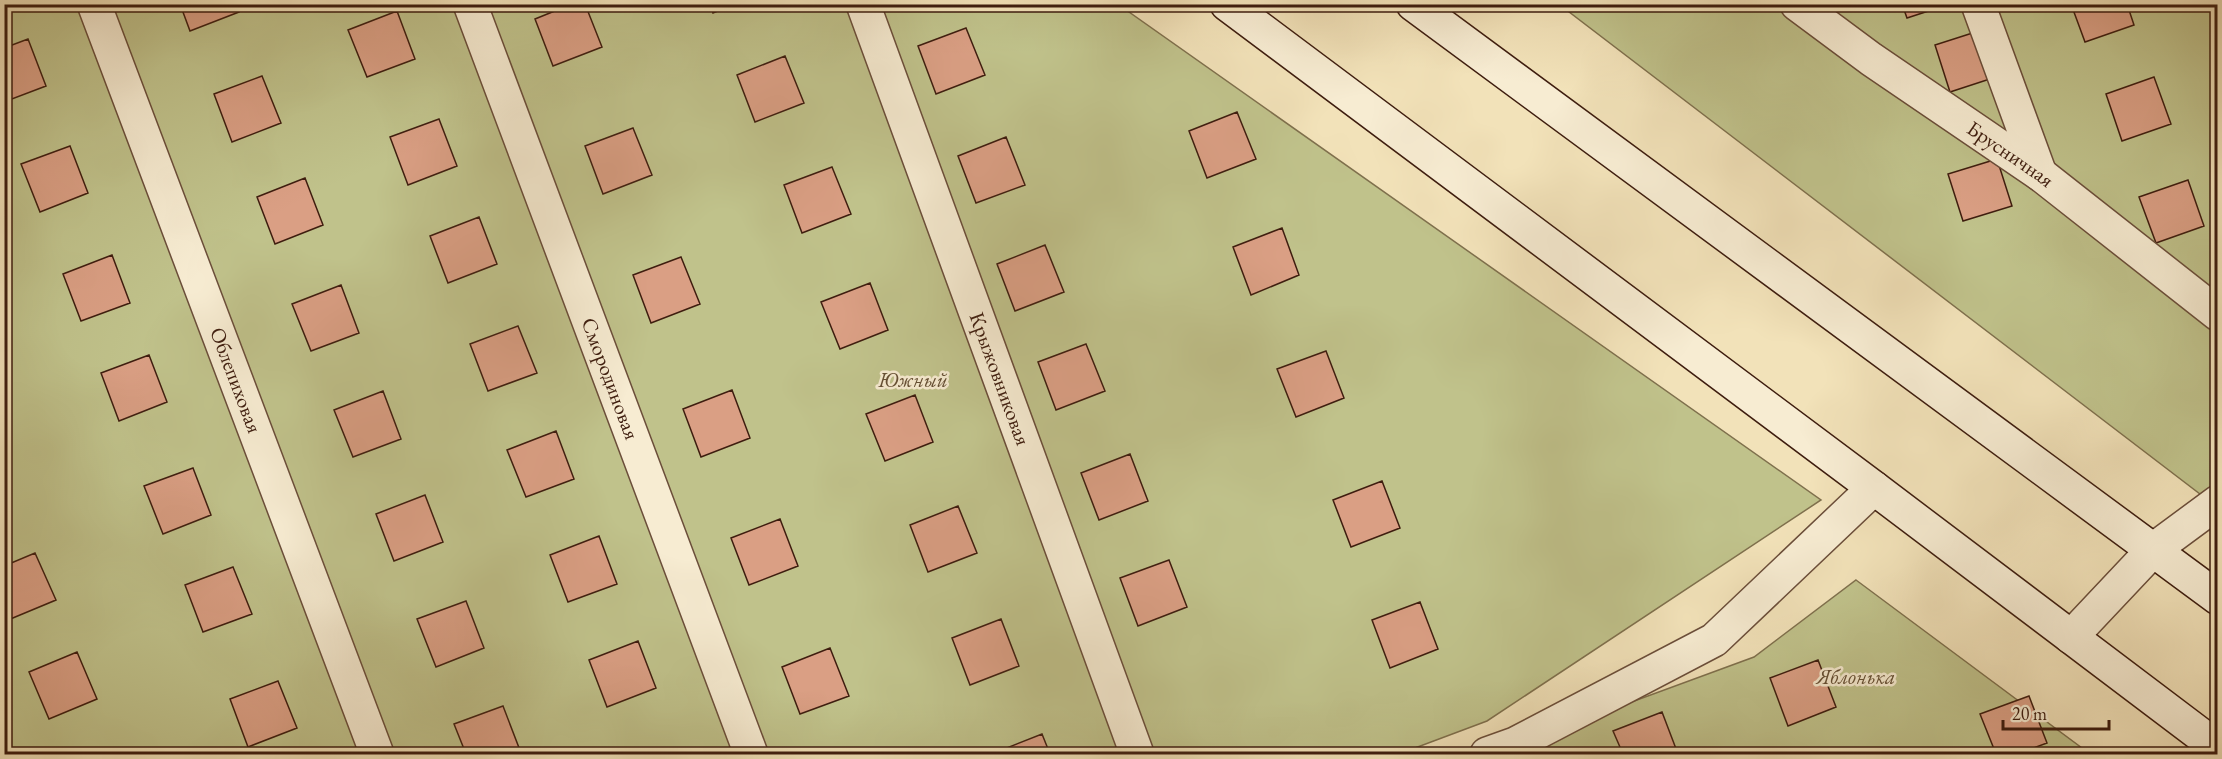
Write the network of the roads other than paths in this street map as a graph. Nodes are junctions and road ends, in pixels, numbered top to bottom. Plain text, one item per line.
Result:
1 (94, 4) edge
2 (470, 4) edge
3 (863, 4) edge
4 (1227, 4) edge
5 (1413, 4) edge
6 (1797, 4) edge
7 (1977, 4) edge
8 (2040, 174) junction
9 (2217, 314) edge
10 (1874, 488) junction
11 (2217, 502) edge
12 (2153, 550) junction
13 (2217, 598) edge
14 (2071, 637) junction
15 (2217, 748) edge
16 (1507, 751) edge
17 (377, 754) edge
18 (752, 754) edge
19 (1137, 754) edge

1 - 17 street, Облепиховая
2 - 18 street, Смородиновая
3 - 19 street, Крыжовниковая
4 - 10 street
5 - 12 street
6 - 8 street, Брусничная
7 - 8 street
8 - 9 street, Брусничная
10 - 14 street
10 - 16 street
11 - 12 street
12 - 13 street
12 - 14 street
14 - 15 street

